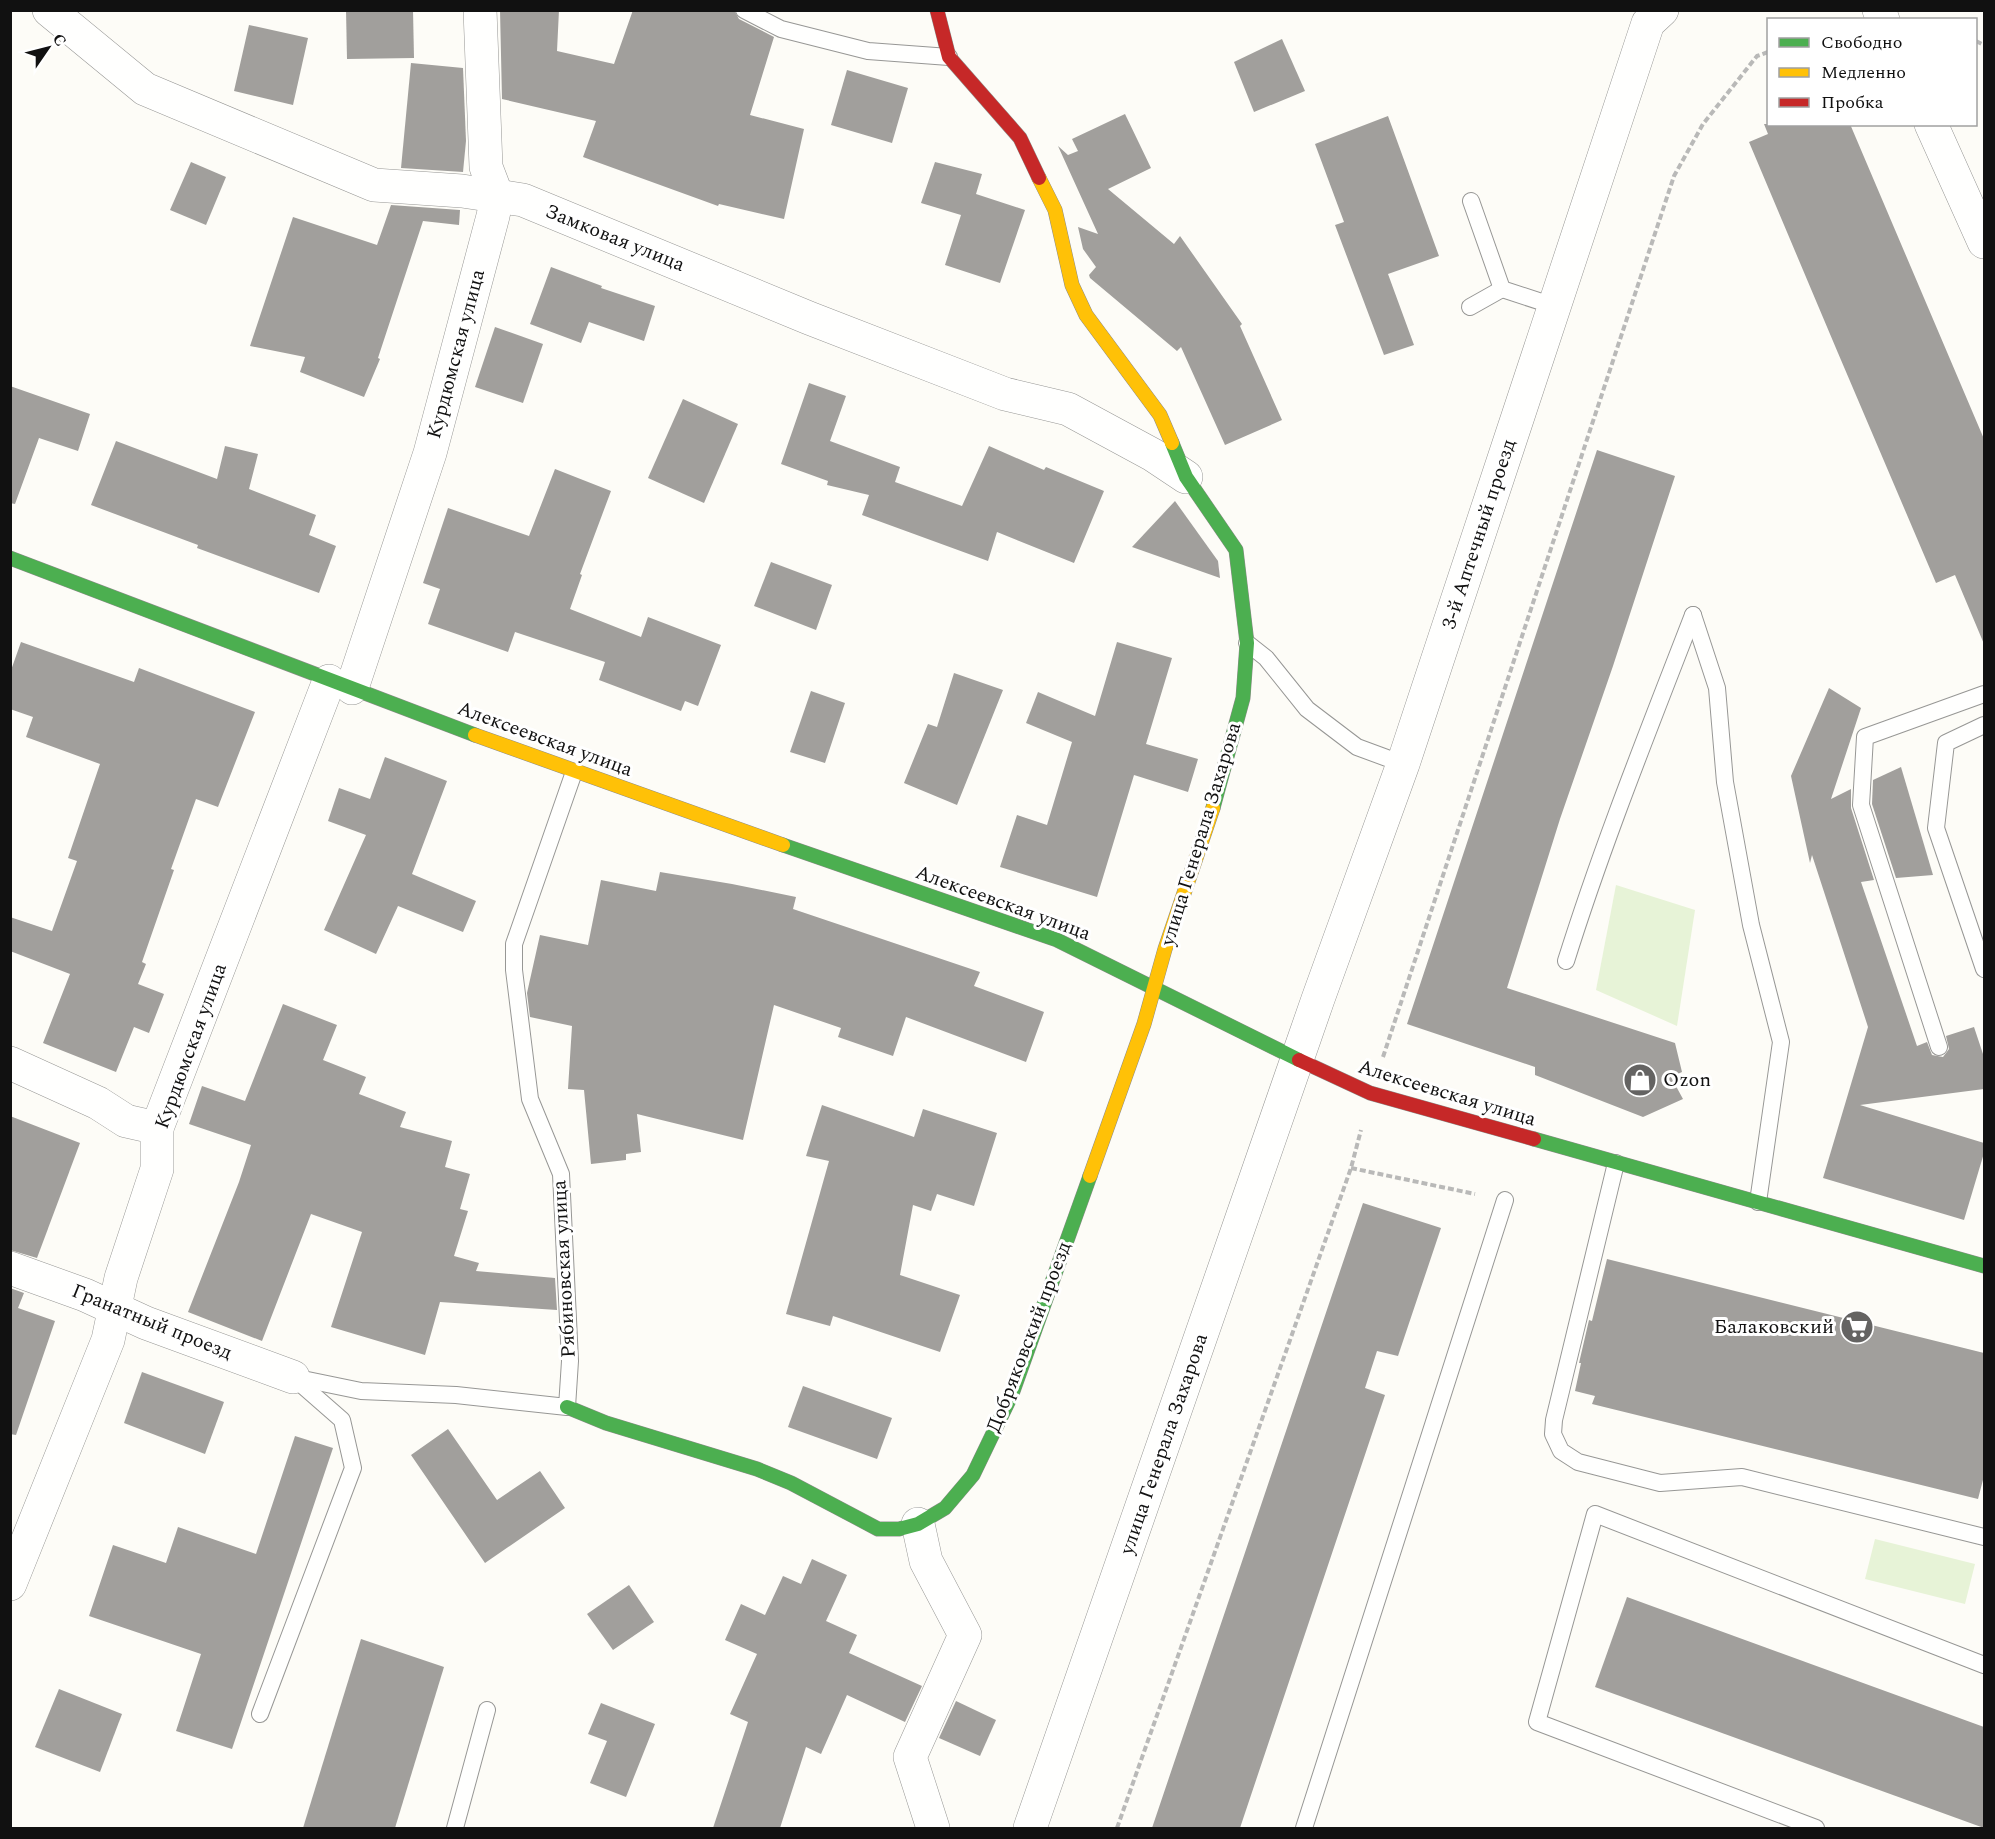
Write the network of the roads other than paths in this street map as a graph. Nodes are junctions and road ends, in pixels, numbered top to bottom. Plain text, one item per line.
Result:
1 (49, 10) edge
2 (480, 10) edge
3 (744, 10) edge
4 (937, 10) edge
5 (1649, 15) edge
6 (949, 57) junction
7 (1932, 126) edge
8 (1974, 190) edge
9 (497, 196) junction
10 (1471, 201) dead end
11 (1984, 243) edge
12 (1502, 289) junction
13 (1554, 306) junction
14 (1470, 307) dead end
15 (1186, 477) junction
16 (10, 558) edge
17 (1247, 643) junction
18 (341, 685) junction
19 (1984, 694) edge
20 (1984, 725) edge
21 (1403, 765) junction
22 (574, 772) junction
23 (1566, 961) dead end
24 (1984, 969) edge
25 (1155, 987) junction
26 (1939, 1047) dead end
27 (1297, 1060) junction
28 (10, 1064) edge
29 (157, 1128) junction
30 (1616, 1163) junction
31 (1505, 1200) road end
32 (1758, 1202) junction
33 (1984, 1266) edge
34 (10, 1268) edge
35 (114, 1308) junction
36 (293, 1377) junction
37 (567, 1407) junction
38 (918, 1524) junction
39 (1984, 1537) edge
40 (10, 1584) edge
41 (1984, 1665) edge
42 (486, 1710) dead end
43 (260, 1714) dead end
44 (455, 1828) edge
45 (933, 1828) edge
46 (1030, 1828) edge
47 (1304, 1828) edge
48 (1816, 1828) edge

1 - 9 street, Замковая улица
2 - 9 street
3 - 6 lane
4 - 6 street, улица Генерала Захарова
5 - 13 street, 3-й Аптечный проезд
6 - 15 street, улица Генерала Захарова
7 - 8 street
8 - 11 street
9 - 15 street, Замковая улица
9 - 18 street, Курдюмская улица
10 - 12 lane
12 - 13 lane
12 - 14 lane
13 - 21 street, 3-й Аптечный проезд
15 - 17 street, улица Генерала Захарова
16 - 18 street, Алексеевская улица
17 - 21 lane
17 - 25 street, улица Генерала Захарова
18 - 22 street, Алексеевская улица
18 - 29 street, Курдюмская улица
19 - 26 lane
20 - 24 lane
21 - 27 street, 3-й Аптечный проезд
22 - 25 street, Алексеевская улица
22 - 37 lane, Рябиновская улица
23 - 32 lane
25 - 27 street, Алексеевская улица
25 - 38 street, Добряковский проезд
27 - 30 street, Алексеевская улица
27 - 46 street, улица Генерала Захарова
28 - 29 street
29 - 35 street, Курдюмская улица
30 - 32 street, Алексеевская улица
30 - 39 lane
31 - 47 lane
32 - 33 street, Алексеевская улица
34 - 35 street, Гранатный проезд
35 - 36 street, Гранатный проезд
35 - 40 street, Курдюмская улица
36 - 37 lane
36 - 43 lane
37 - 38 street
38 - 45 street
41 - 48 lane
42 - 44 lane

